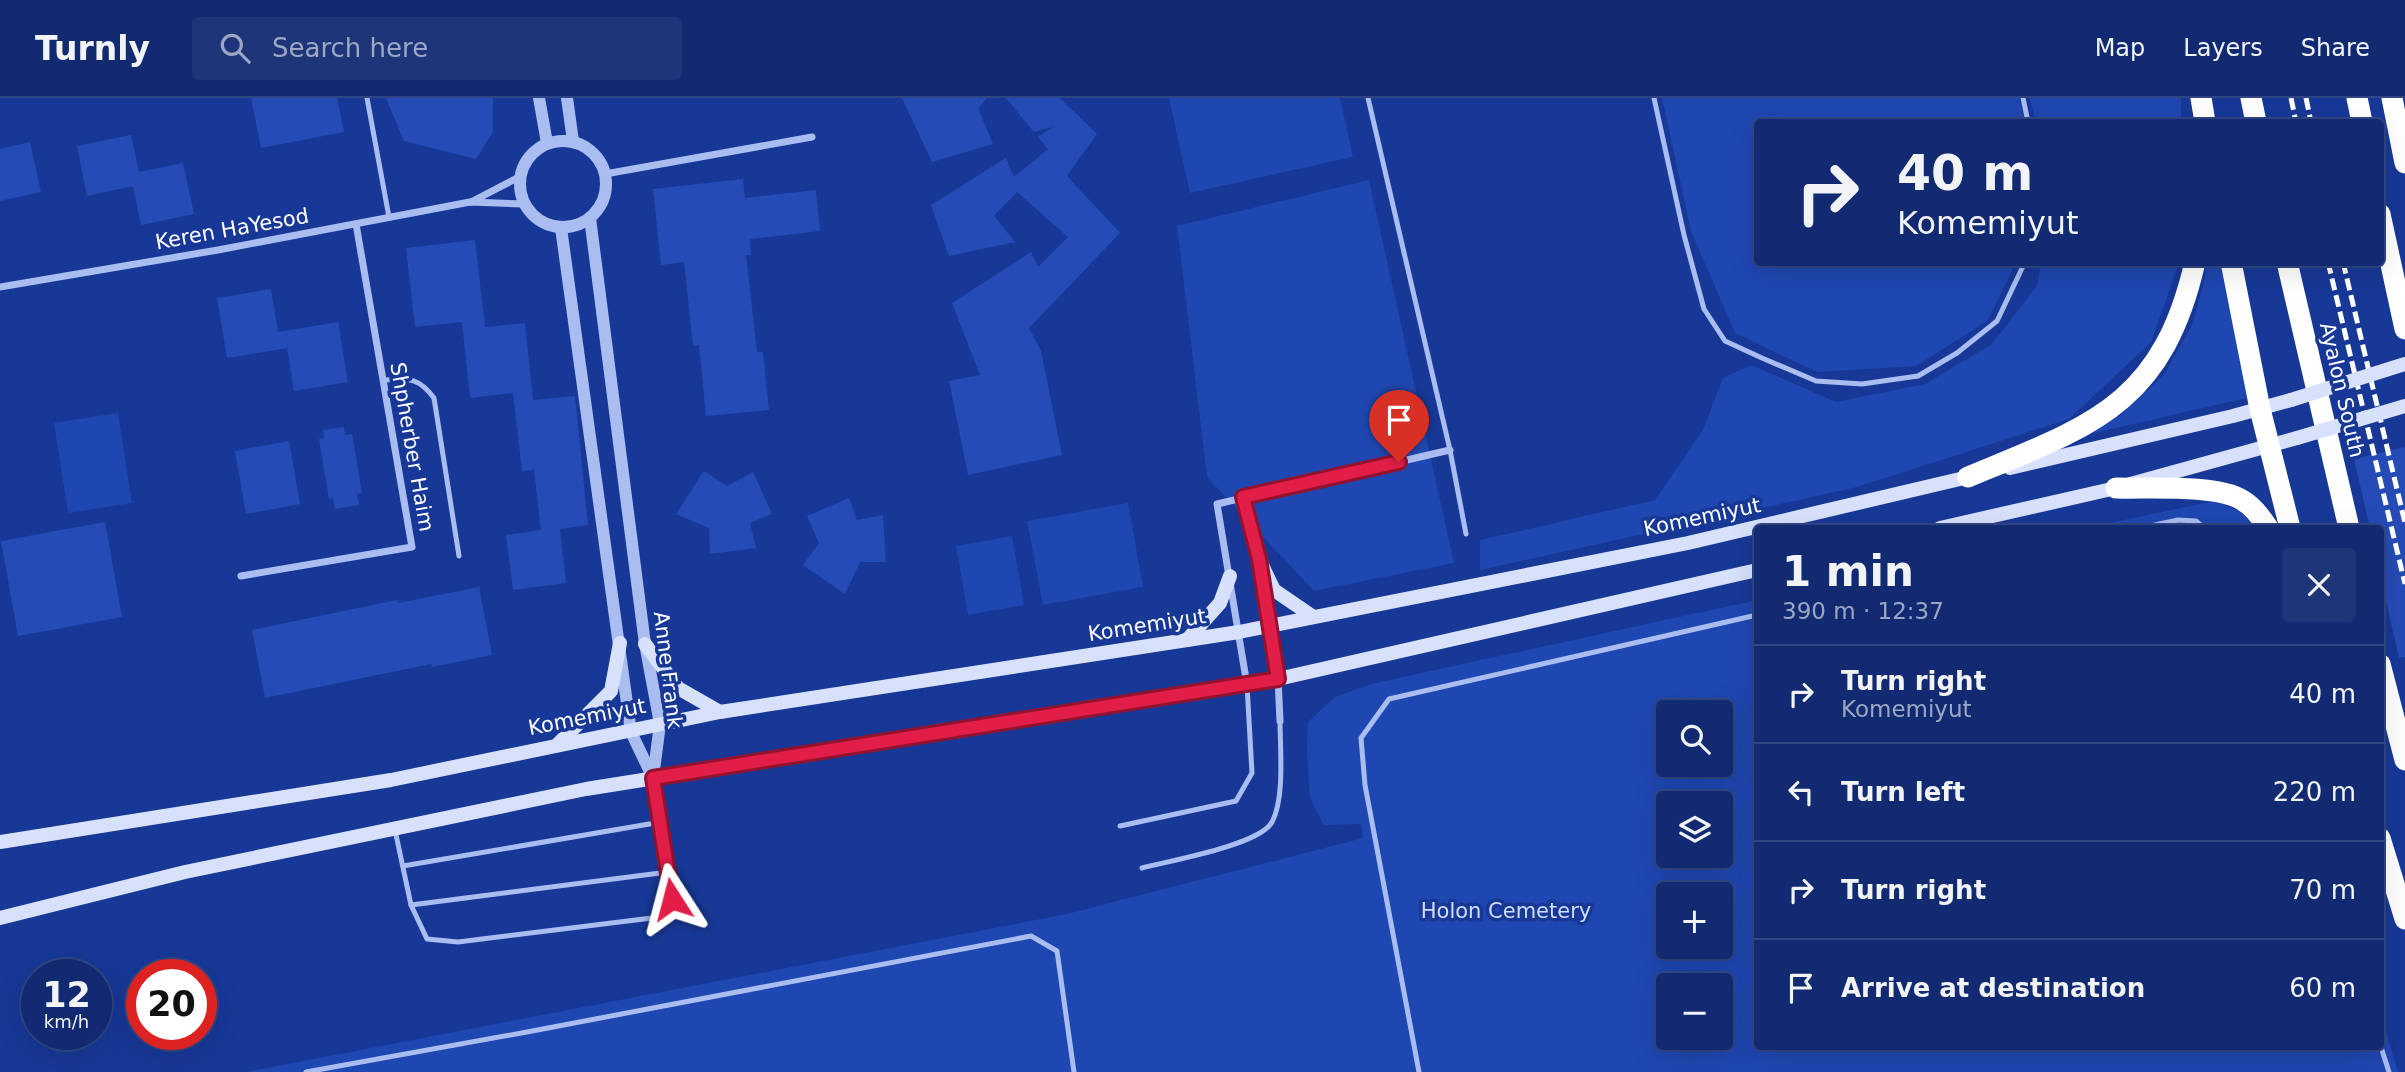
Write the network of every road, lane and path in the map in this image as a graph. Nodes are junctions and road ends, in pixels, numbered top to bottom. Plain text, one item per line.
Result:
1 (367, 98) edge
2 (539, 98) edge
3 (567, 98) edge
4 (1368, 98) edge
5 (1654, 98) edge
6 (2024, 98) edge
7 (2202, 98) edge
8 (2251, 98) edge
9 (2357, 98) edge
10 (2393, 98) edge
11 (2028, 119) edge
12 (2206, 119) edge
13 (2255, 119) edge
14 (2361, 119) edge
15 (2405, 136) edge
16 (812, 137) dead end
17 (573, 141) junction
18 (547, 143) junction
19 (2405, 163) edge
20 (605, 174) junction
21 (519, 177) junction
22 (470, 202) junction
23 (523, 204) junction
24 (390, 217) junction
25 (590, 218) junction
26 (356, 224) junction
27 (561, 228) junction
28 (2384, 232) edge
29 (2023, 266) edge
30 (2194, 266) edge
31 (2232, 266) edge
32 (2288, 266) edge
33 (0, 287) edge
34 (2405, 329) edge
35 (2405, 364) edge
36 (383, 380) junction
37 (2405, 406) edge
38 (2260, 409) junction
39 (2270, 446) junction
40 (1450, 450) junction
41 (1968, 477) junction
42 (2116, 488) junction
43 (1243, 497) junction
44 (1764, 525) edge
45 (1953, 525) edge
46 (2155, 525) edge
47 (2201, 525) edge
48 (2266, 525) edge
49 (2289, 525) edge
50 (2348, 525) edge
51 (1754, 527) edge
52 (1466, 534) dead end
53 (459, 556) dead end
54 (1259, 559) junction
55 (1754, 571) edge
56 (241, 576) dead end
57 (1230, 576) junction
58 (1312, 616) junction
59 (1754, 616) edge
60 (1268, 624) junction
61 (1239, 632) junction
62 (1187, 640) junction
63 (620, 643) junction
64 (645, 644) junction
65 (1278, 679) junction
66 (2384, 679) edge
67 (1247, 685) junction
68 (720, 712) junction
69 (1280, 721) joint
70 (660, 724) junction
71 (631, 732) junction
72 (558, 744) junction
73 (2405, 760) edge
74 (653, 778) junction
75 (661, 822) junction
76 (1120, 826) dead end
77 (395, 830) junction
78 (0, 842) edge
79 (2384, 851) edge
80 (403, 866) junction
81 (1142, 868) dead end
82 (668, 872) junction
83 (411, 905) junction
84 (0, 918) edge
85 (2405, 919) edge
86 (2382, 1050) edge
87 (306, 1072) edge
88 (1073, 1072) edge
89 (1419, 1072) edge
90 (2389, 1072) edge

1 - 24 lane
2 - 18 street
3 - 17 street
4 - 40 lane
5 - 29 lane
6 - 11 lane
7 - 12 highway
8 - 13 highway
9 - 14 highway
10 - 15 highway
10 - 19 highway
16 - 20 street
17 - 18 street
17 - 20 street
18 - 21 street
20 - 25 street
21 - 22 street, Keren HaYesod
21 - 23 street
22 - 23 street, Keren HaYesod
22 - 24 street, Keren HaYesod
23 - 27 street
24 - 26 street, Keren HaYesod
25 - 27 street
25 - 64 street, Anne Frank
26 - 33 street, Keren HaYesod
26 - 36 street, Shpherber Haim
27 - 63 street, Anne Frank
28 - 34 highway
30 - 41 highway
31 - 38 highway
32 - 50 highway, Ayalon South
35 - 38 main road, Komemiyut, bridge
36 - 53 lane
36 - 56 street, Shpherber Haim
37 - 39 main road, bridge
38 - 39 highway
38 - 41 main road, Komemiyut
39 - 42 main road
39 - 49 highway
40 - 43 street
40 - 52 lane
41 - 44 main road, Komemiyut
42 - 45 main road
42 - 48 highway
43 - 54 street
43 - 57 street
46 - 47 lane
51 - 58 main road, Komemiyut
54 - 58 main road
54 - 60 street
55 - 65 main road
57 - 61 street
57 - 62 main road
58 - 60 main road, Komemiyut
59 - 89 lane
60 - 61 main road, Komemiyut
60 - 65 street
61 - 62 main road, Komemiyut
61 - 67 street
62 - 68 main road, Komemiyut
63 - 71 street, Anne Frank
63 - 72 main road
64 - 68 main road
64 - 70 street, Anne Frank
65 - 67 main road
65 - 69 street
66 - 73 highway
67 - 74 main road
67 - 76 lane
68 - 70 main road, Komemiyut
69 - 81 lane
70 - 71 main road, Komemiyut
70 - 74 street, Anne Frank
71 - 72 main road, Komemiyut
71 - 74 street, Anne Frank
72 - 78 main road, Komemiyut
74 - 75 lane
74 - 77 main road
75 - 80 lane
75 - 82 lane
77 - 80 lane
77 - 84 main road
79 - 85 highway
80 - 83 lane
82 - 83 lane
82 - 83 lane
86 - 90 lane
87 - 88 lane

